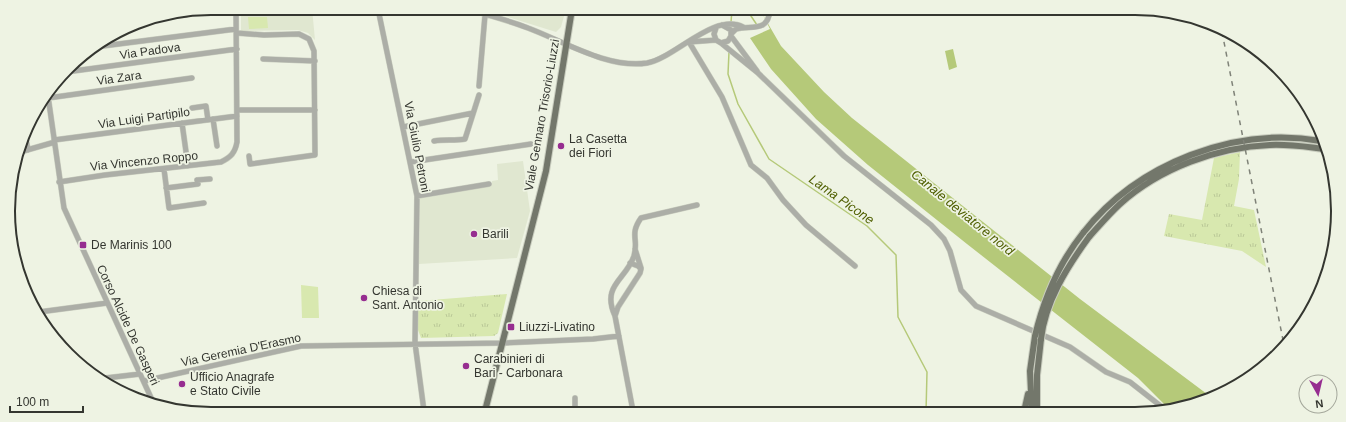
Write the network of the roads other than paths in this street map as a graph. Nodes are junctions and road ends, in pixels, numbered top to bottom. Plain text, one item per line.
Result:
1 (236, 15) edge
2 (379, 15) edge
3 (485, 15) joint
4 (571, 15) edge
5 (769, 15) edge
6 (722, 25) junction
7 (743, 27) junction
8 (716, 28) junction
9 (237, 31) junction
10 (731, 35) junction
11 (689, 42) junction
12 (719, 42) junction
13 (566, 43) junction
14 (105, 46) edge
15 (237, 49) junction
16 (263, 59) dead end
17 (314, 61) junction
18 (73, 71) edge
19 (758, 73) junction
20 (192, 78) dead end
21 (479, 86) dead end
22 (479, 95) dead end
23 (52, 96) edge
24 (49, 101) edge
25 (192, 108) dead end
26 (315, 110) junction
27 (237, 113) junction
28 (473, 113) junction
29 (211, 120) junction
30 (182, 123) junction
31 (403, 127) junction
32 (1268, 138) junction
33 (55, 141) junction
34 (434, 141) dead end
35 (1318, 142) edge
36 (1319, 142) edge
37 (27, 144) edge
38 (531, 144) dead end
39 (1293, 145) junction
40 (217, 146) dead end
41 (1321, 149) edge
42 (28, 150) junction
43 (24, 151) edge
44 (249, 156) dead end
45 (411, 162) junction
46 (188, 166) junction
47 (164, 169) junction
48 (210, 179) dead end
49 (59, 182) junction
50 (489, 184) dead end
51 (166, 188) junction
52 (418, 196) junction
53 (204, 203) dead end
54 (697, 205) dead end
55 (635, 249) junction
56 (630, 263) junction
57 (855, 266) dead end
58 (641, 269) junction
59 (107, 303) junction
60 (43, 312) edge
61 (615, 316) junction
62 (619, 336) junction
63 (1040, 336) junction
64 (415, 343) junction
65 (502, 343) junction
66 (1030, 371) junction
67 (140, 374) junction
68 (108, 378) edge
69 (144, 381) junction
70 (151, 398) edge
71 (575, 398) dead end
72 (1160, 405) edge
73 (423, 407) edge
74 (486, 407) edge
75 (575, 407) edge
76 (632, 407) edge
77 (1025, 407) edge
78 (1032, 407) edge
79 (1037, 407) edge

1 - 9 street
2 - 31 street, Via Giulio Petroni
3 - 13 street
3 - 21 street
4 - 13 main road, Viale Gennaro Trisorio-Liuzzi
5 - 7 street
6 - 7 street
6 - 8 street
6 - 10 street
7 - 10 street
8 - 11 street
8 - 12 street
9 - 14 street
9 - 15 street
9 - 17 street
10 - 12 street
10 - 19 street
11 - 12 street
11 - 13 street
11 - 57 street
12 - 19 street
13 - 65 main road, Viale Gennaro Trisorio-Liuzzi
15 - 18 street, Via Padova
15 - 27 street
16 - 17 street
17 - 26 street
19 - 72 street
20 - 23 street, Via Zara
22 - 28 street
24 - 33 street, Corso Alcide De Gasperi
25 - 29 street
26 - 27 street, Via Luigi Partipilo
26 - 44 street
27 - 29 street, Via Luigi Partipilo
27 - 46 street, Via Vincenzo Roppo
28 - 31 street
28 - 34 street
29 - 30 street, Via Luigi Partipilo
29 - 40 street
30 - 33 street, Via Luigi Partipilo
30 - 46 street
31 - 45 street, Via Giulio Petroni
32 - 35 main road
32 - 39 main road
32 - 63 main road, bridge
33 - 42 street, Via Luigi Partipilo
33 - 49 street, Corso Alcide De Gasperi
36 - 39 main road
37 - 42 street
38 - 45 street
39 - 41 main road
39 - 63 main road, bridge
42 - 43 street, Via Luigi Partipilo
45 - 52 street, Via Giulio Petroni
46 - 47 street, Via Vincenzo Roppo
47 - 49 street, Via Vincenzo Roppo
47 - 51 street
48 - 51 street
49 - 59 street, Corso Alcide De Gasperi
50 - 52 street
51 - 53 street
52 - 64 street, Via Giulio Petroni
54 - 55 street
55 - 56 street
55 - 58 street
56 - 58 street
56 - 61 street
58 - 61 street
59 - 60 street
59 - 67 street, Corso Alcide De Gasperi
61 - 62 street
62 - 65 street, Via Geremia D'Erasmo
62 - 76 street
63 - 66 main road
63 - 79 main road
64 - 65 street, Via Geremia D'Erasmo
64 - 69 street, Via Geremia D'Erasmo
64 - 73 street, Via Giulio Petroni
65 - 74 main road, Viale Gennaro Trisorio-Liuzzi
66 - 77 main road
66 - 78 main road
67 - 68 street
67 - 69 street, Corso Alcide De Gasperi
69 - 70 street, Corso Alcide De Gasperi
71 - 75 street

